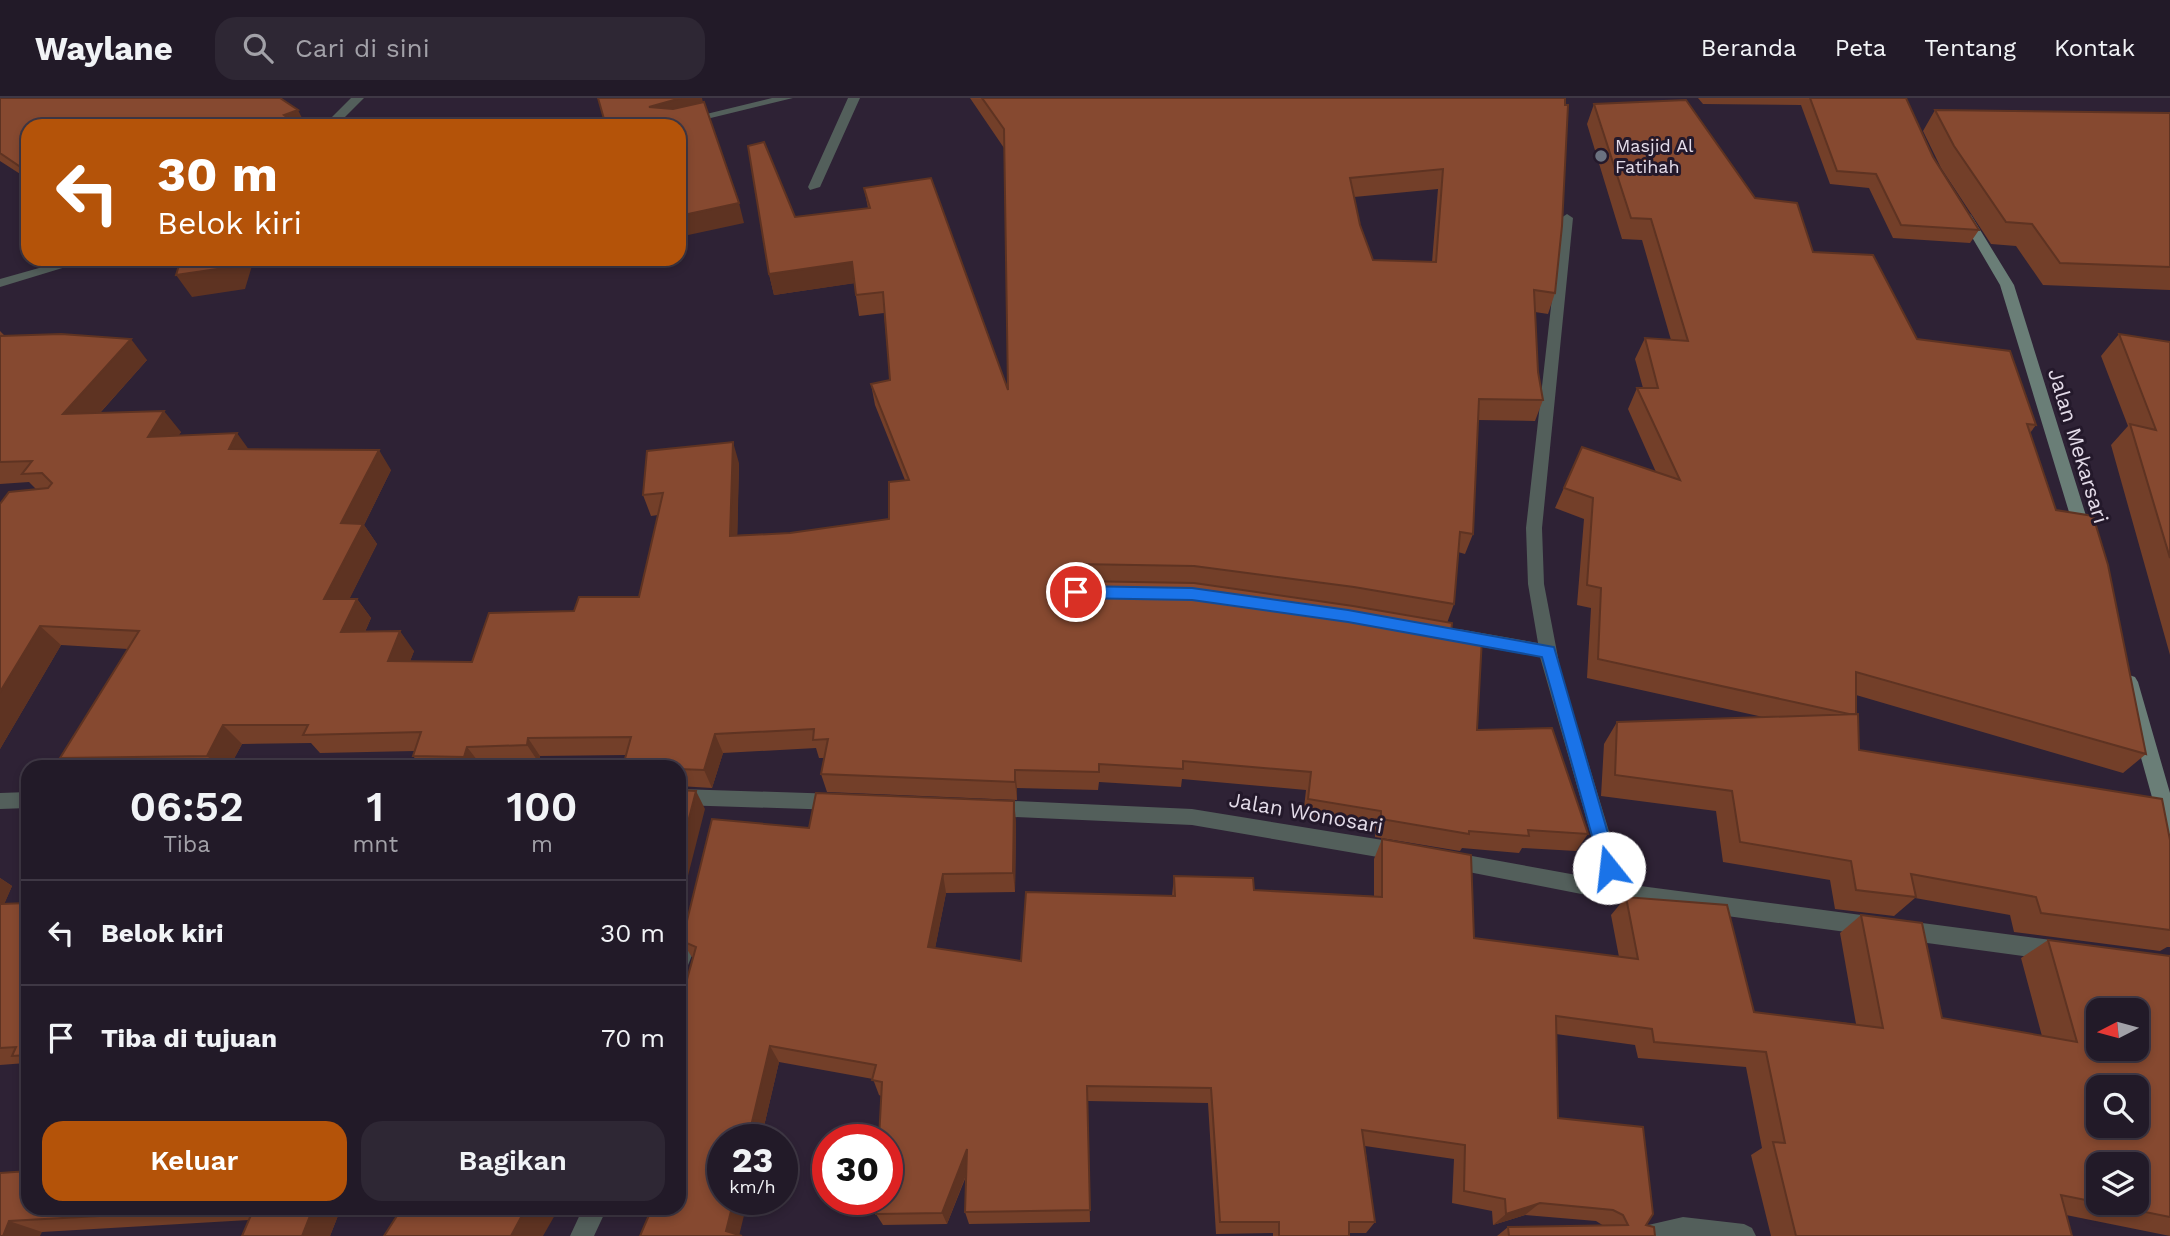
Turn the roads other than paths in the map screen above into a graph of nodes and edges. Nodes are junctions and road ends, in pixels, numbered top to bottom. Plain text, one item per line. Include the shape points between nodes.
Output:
1 (358, 98) edge
2 (787, 98) edge
3 (855, 98) edge
4 (336, 119) edge
5 (686, 121) edge
6 (814, 187) dead end
7 (1957, 203) edge
8 (1567, 218) dead end
9 (60, 266) edge
10 (0, 283) edge
11 (2087, 545) edge
12 (1442, 633) edge
13 (1549, 652) junction
14 (2123, 664) edge
15 (686, 797) edge
16 (720, 798) junction
17 (21, 800) edge
18 (0, 801) edge
19 (856, 802) edge
20 (968, 807) edge
21 (714, 823) edge
22 (2170, 826) edge
23 (1617, 892) junction
24 (696, 901) edge
25 (686, 937) edge
26 (2073, 953) edge
27 (592, 1215) edge
28 (582, 1236) edge
29 (1643, 1236) edge
30 (1744, 1236) edge

1 - 4 street
2 - 5 street
3 - 6 street
7 - 11 street, Jalan Mekarsari via 2007,285
8 - 13 street via 1534,528 1536,584
9 - 10 street
12 - 13 street
13 - 23 street
14 - 22 street
15 - 16 street
16 - 19 street
16 - 21 street
17 - 18 street
20 - 23 street, Jalan Wonosari via 1192,817
23 - 26 street, Jalan Wonosari
24 - 25 street
27 - 28 street
29 - 30 street via 1682,1229

